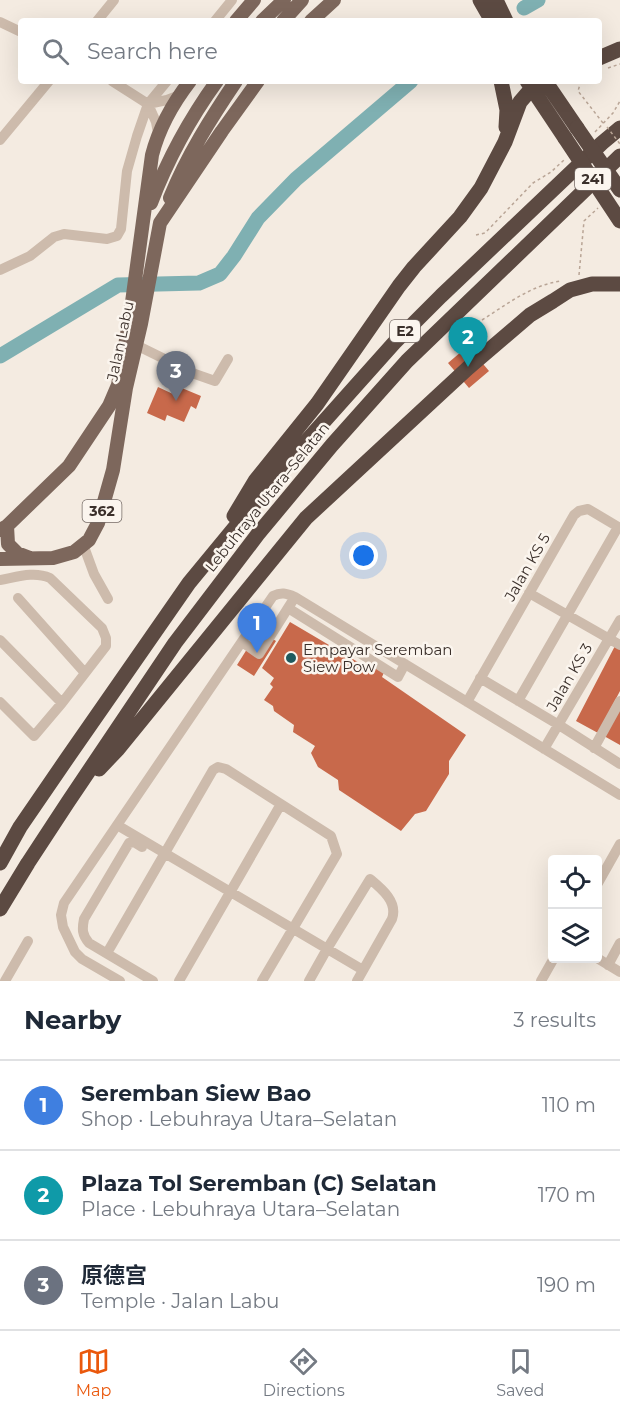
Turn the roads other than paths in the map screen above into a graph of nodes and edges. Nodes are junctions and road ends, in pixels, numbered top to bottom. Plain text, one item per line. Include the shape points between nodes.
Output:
1 (114, 0) edge
2 (232, 0) edge
3 (254, 0) edge
4 (284, 0) edge
5 (302, 0) edge
6 (334, 0) edge
7 (480, 0) edge
8 (502, 15) edge
9 (99, 18) edge
10 (217, 18) edge
11 (239, 18) edge
12 (265, 18) edge
13 (286, 18) edge
14 (314, 18) edge
15 (0, 22) edge
16 (18, 31) edge
17 (620, 49) edge
18 (602, 50) edge
19 (604, 62) edge
20 (47, 84) edge
21 (117, 84) edge
22 (165, 84) edge
23 (188, 84) edge
24 (216, 84) edge
25 (234, 84) edge
26 (256, 84) edge
27 (502, 84) edge
28 (536, 84) edge
29 (538, 84) edge
30 (180, 94) junction
31 (148, 104) junction
32 (613, 128) edge
33 (158, 133) junction
34 (571, 133) junction
35 (0, 140) edge
36 (505, 142) junction
37 (620, 153) edge
38 (620, 190) edge
39 (620, 221) edge
40 (160, 222) junction
41 (143, 224) junction
42 (0, 270) edge
43 (619, 284) edge
44 (135, 321) junction
45 (136, 345) junction
46 (228, 359) dead end
47 (619, 527) edge
48 (4, 528) edge
49 (83, 544) junction
50 (212, 555) junction
51 (32, 558) junction
52 (0, 559) edge
53 (0, 580) edge
54 (529, 592) junction
55 (295, 597) junction
56 (18, 598) dead end
57 (108, 599) dead end
58 (288, 608) junction
59 (568, 615) junction
60 (620, 620) edge
61 (609, 638) junction
62 (0, 640) edge
63 (242, 642) junction
64 (620, 645) edge
65 (405, 664) junction
66 (85, 673) junction
67 (480, 678) junction
68 (518, 701) junction
69 (620, 701) edge
70 (0, 702) edge
71 (467, 702) junction
72 (62, 703) junction
73 (559, 725) junction
74 (594, 747) junction
75 (544, 749) junction
76 (620, 764) edge
77 (620, 795) edge
78 (68, 802) junction
79 (281, 804) junction
80 (117, 825) junction
81 (620, 844) edge
82 (163, 855) junction
83 (0, 863) edge
84 (602, 875) edge
85 (231, 892) junction
86 (0, 909) edge
87 (292, 928) junction
88 (28, 941) dead end
89 (620, 943) edge
90 (327, 949) junction
91 (106, 953) junction
92 (602, 961) edge
93 (551, 963) edge
94 (608, 965) junction
95 (363, 970) junction
96 (620, 972) edge
97 (5, 981) edge
98 (120, 981) edge
99 (153, 981) edge
100 (179, 981) edge
101 (262, 981) edge
102 (309, 981) edge
103 (357, 981) edge
104 (541, 981) edge

1 - 9 street
2 - 10 street
3 - 11 main road
4 - 12 main road
5 - 13 main road
6 - 14 main road
7 - 8 highway
15 - 16 street
17 - 18 highway
17 - 19 highway
20 - 35 street
21 - 31 street
22 - 31 street
23 - 30 main road, Jalan Labu / 362
24 - 41 main road via 199,106 158,184
25 - 40 main road via 178,177
26 - 40 main road, Jalan Labu / 362
27 - 36 highway via 507,110
28 - 36 highway via 520,102
29 - 34 highway, 241
30 - 31 street
30 - 33 main road, Jalan Labu / 362
31 - 33 street
31 - 42 street via 128,171 117,236 64,234
32 - 50 highway, Lebuhraya Utara–Selatan / E2 via 394,343
33 - 41 main road, Jalan Labu / 362
34 - 38 highway, 241, bridge
34 - 39 highway, 241, bridge
36 - 50 highway via 481,188 459,218 399,286 317,404 255,481
37 - 78 highway, Lebuhraya Utara–Selatan / E2 via 407,361 332,445 175,643
40 - 44 main road, Jalan Labu / 362
41 - 44 main road, Jalan Labu / 362
43 - 78 highway via 592,284 570,290 530,315 306,518 118,749
44 - 45 main road, Jalan Labu / 362
44 - 48 main road, Jalan Labu / 362 via 109,406 69,466
45 - 46 street via 215,381
45 - 49 main road, Jalan Labu / 362 via 104,504 98,523
47 - 54 street, Jalan KS 5 via 588,509 579,511
47 - 59 street
48 - 51 main road via 8,544 17,553
49 - 51 main road, 362 via 74,552 53,558
49 - 57 street
50 - 83 highway, Lebuhraya Utara–Selatan / E2 via 68,757
51 - 52 main road, 362
53 - 66 street via 42,574 102,628 106,646
54 - 59 street
54 - 67 street, Jalan KS 5
55 - 58 street
55 - 63 street via 280,592 273,596
55 - 65 street
56 - 66 street
58 - 63 street via 260,654
58 - 65 street via 398,677
59 - 61 street
59 - 68 street
60 - 61 street, Jalan KS 3
61 - 64 street
61 - 73 street, Jalan KS 3
62 - 72 street
63 - 80 street
65 - 71 street
66 - 72 street
67 - 68 street
67 - 71 street, Jalan KS 5
68 - 73 street
69 - 74 street
70 - 72 street via 34,736
71 - 75 street
73 - 74 street
73 - 75 street, Jalan KS 3
74 - 76 street
75 - 77 street
78 - 86 highway, Lebuhraya Utara–Selatan / E2
79 - 82 street via 218,767
79 - 85 street
79 - 87 street via 331,836 337,854
80 - 82 street
80 - 98 street via 64,903 62,915 63,927 75,952
81 - 84 street
82 - 85 street
82 - 91 street
82 - 91 street via 129,843 84,920 83,937
85 - 87 street
85 - 100 street
87 - 90 street
87 - 101 street
88 - 97 street
89 - 94 street
90 - 95 street
90 - 95 street via 370,879 386,894 394,913
90 - 102 street
91 - 99 street
92 - 94 street
93 - 104 street
94 - 96 street
95 - 103 street

